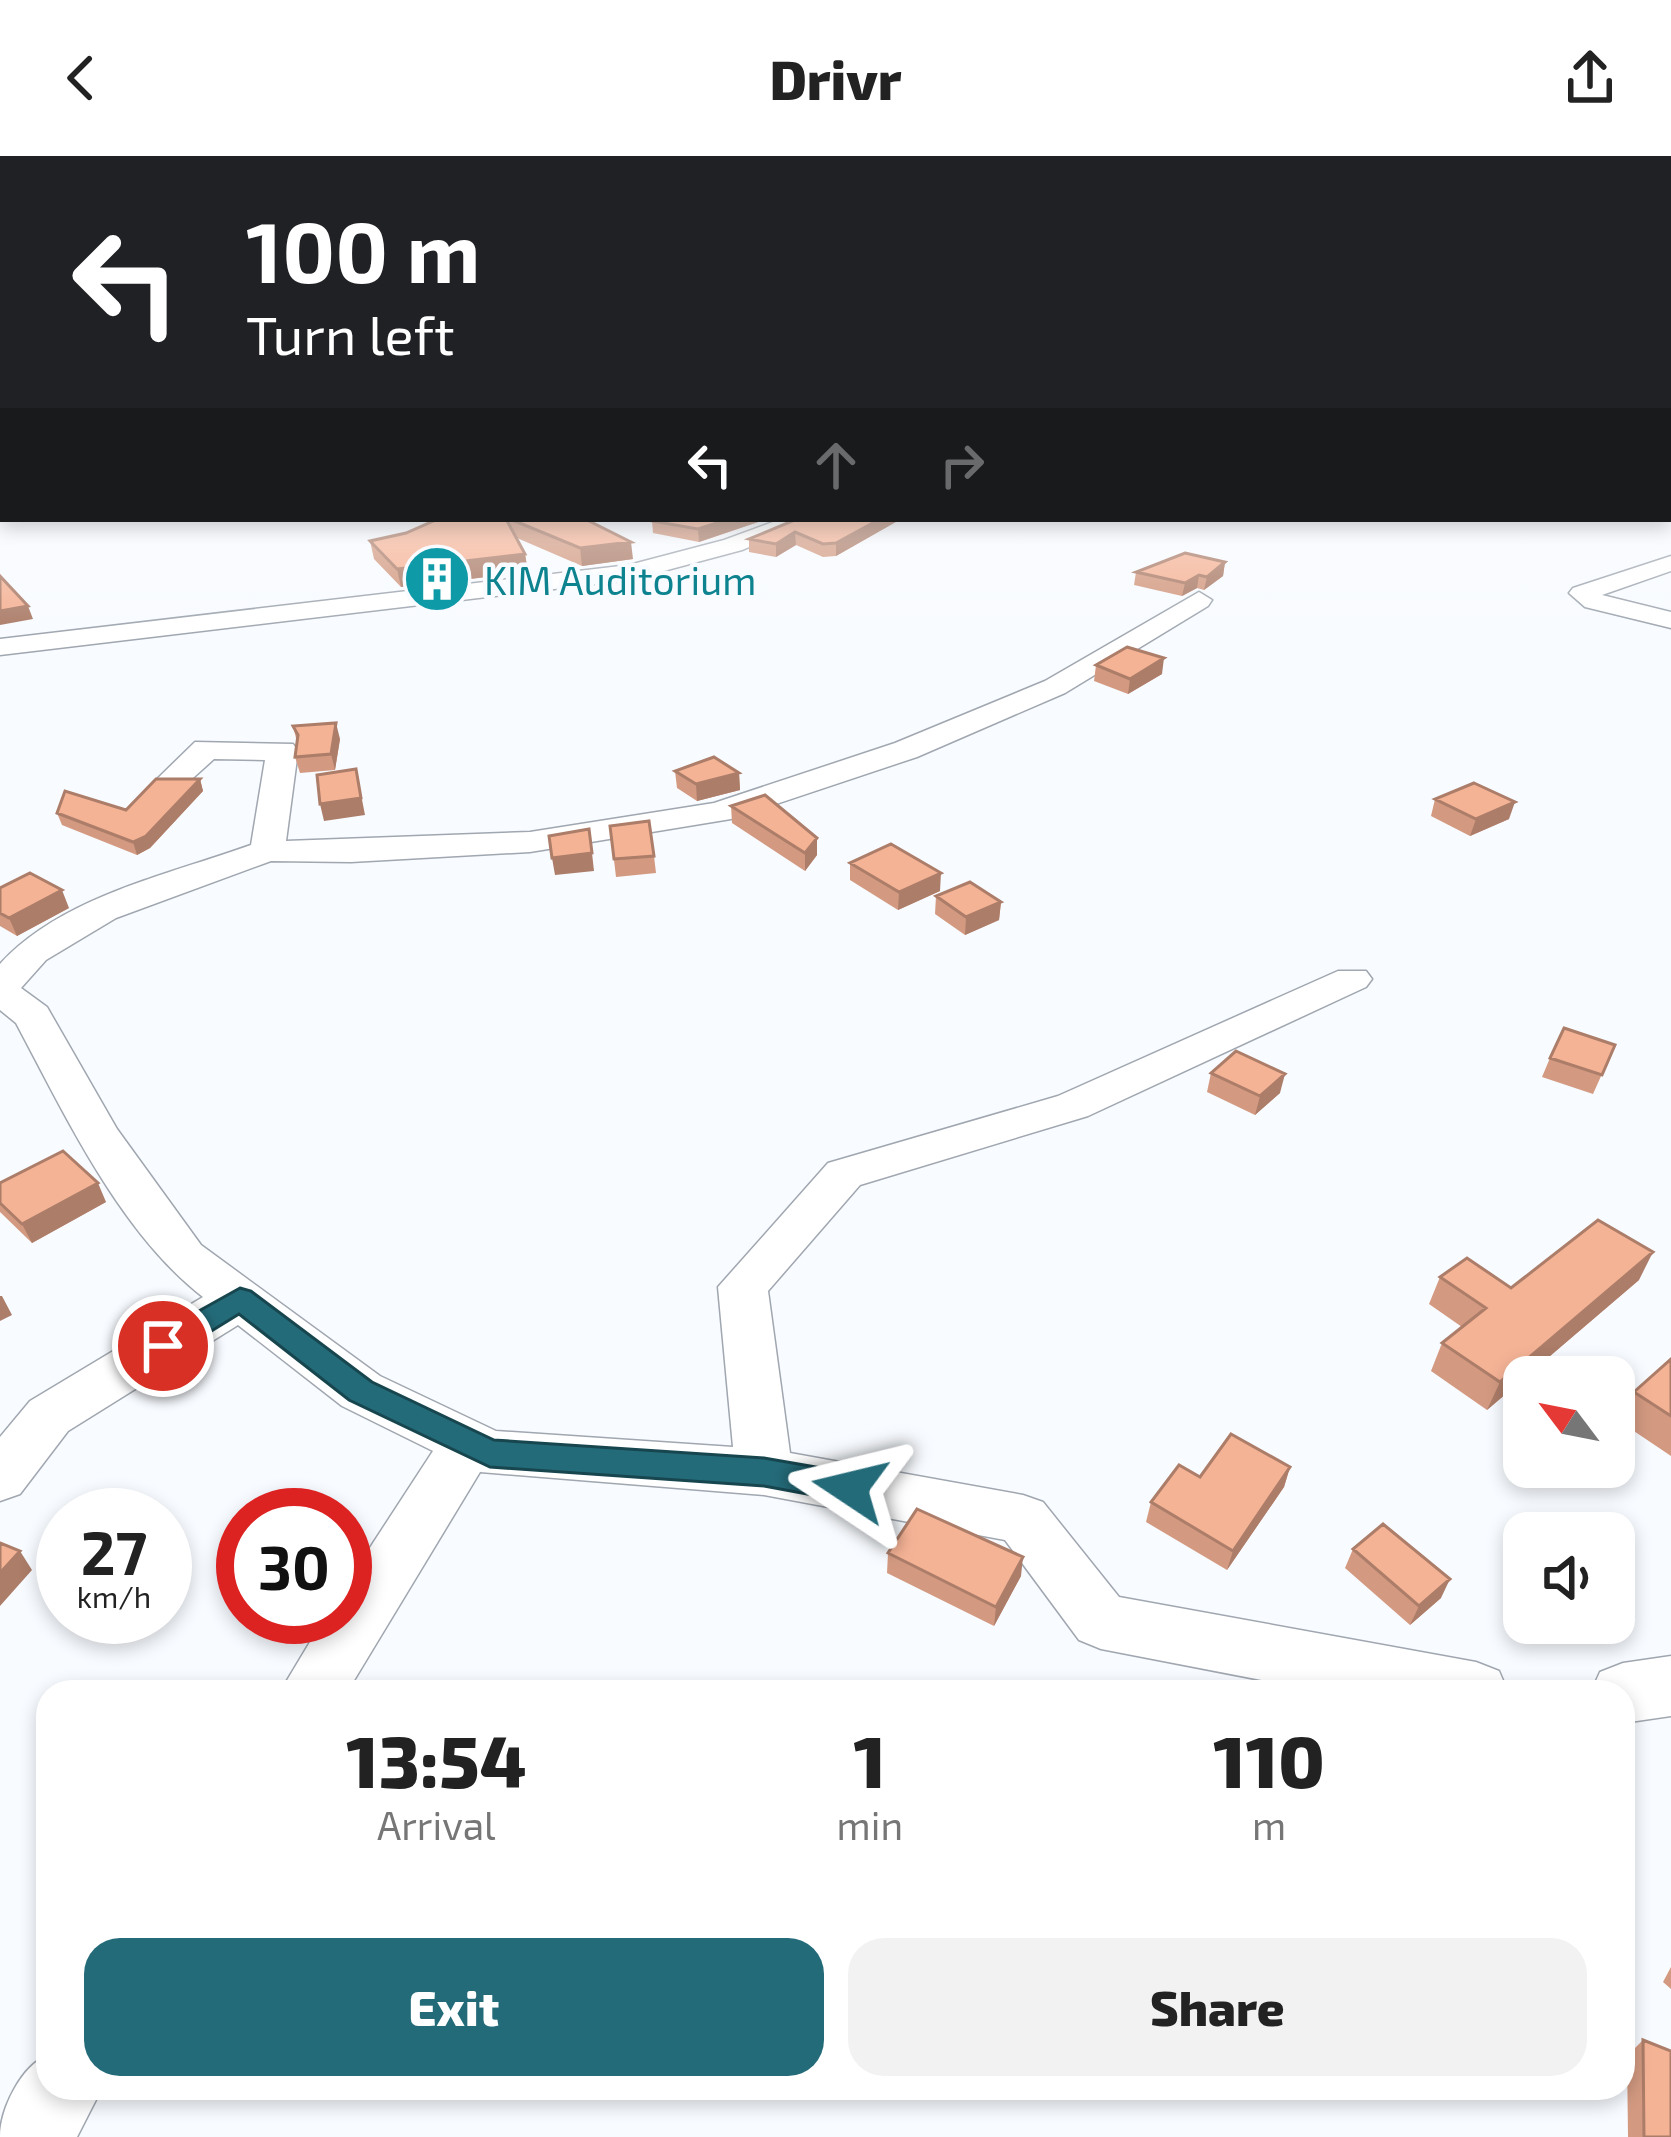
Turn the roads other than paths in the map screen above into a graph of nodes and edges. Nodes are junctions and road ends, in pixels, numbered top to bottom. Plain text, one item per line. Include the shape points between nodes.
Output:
1 (795, 522) edge
2 (1671, 563) edge
3 (1199, 600) dead end
4 (1671, 620) edge
5 (0, 647) edge
6 (172, 780) edge
7 (267, 851) junction
8 (1352, 980) dead end
9 (0, 990) edge
10 (240, 1299) junction
11 (468, 1457) junction
12 (764, 1472) junction
13 (0, 1478) edge
14 (320, 1680) edge
15 (1413, 1680) edge
16 (1671, 1686) edge
17 (1635, 1691) edge
18 (55, 2100) edge
19 (32, 2137) edge

1 - 5 street via 630,572
2 - 4 street via 1582,593
3 - 7 street via 1055,687 906,750 719,812 530,842
6 - 7 street via 206,749 282,752
7 - 9 street via 103,910 32,952
8 - 12 street via 1073,1106 844,1174 743,1287
9 - 10 street via 33,1016 98,1135 184,1257
10 - 11 street via 361,1391
10 - 13 street via 49,1416
11 - 12 street
11 - 14 street
12 - 15 street via 1023,1520 1101,1621
16 - 17 street
18 - 19 street

